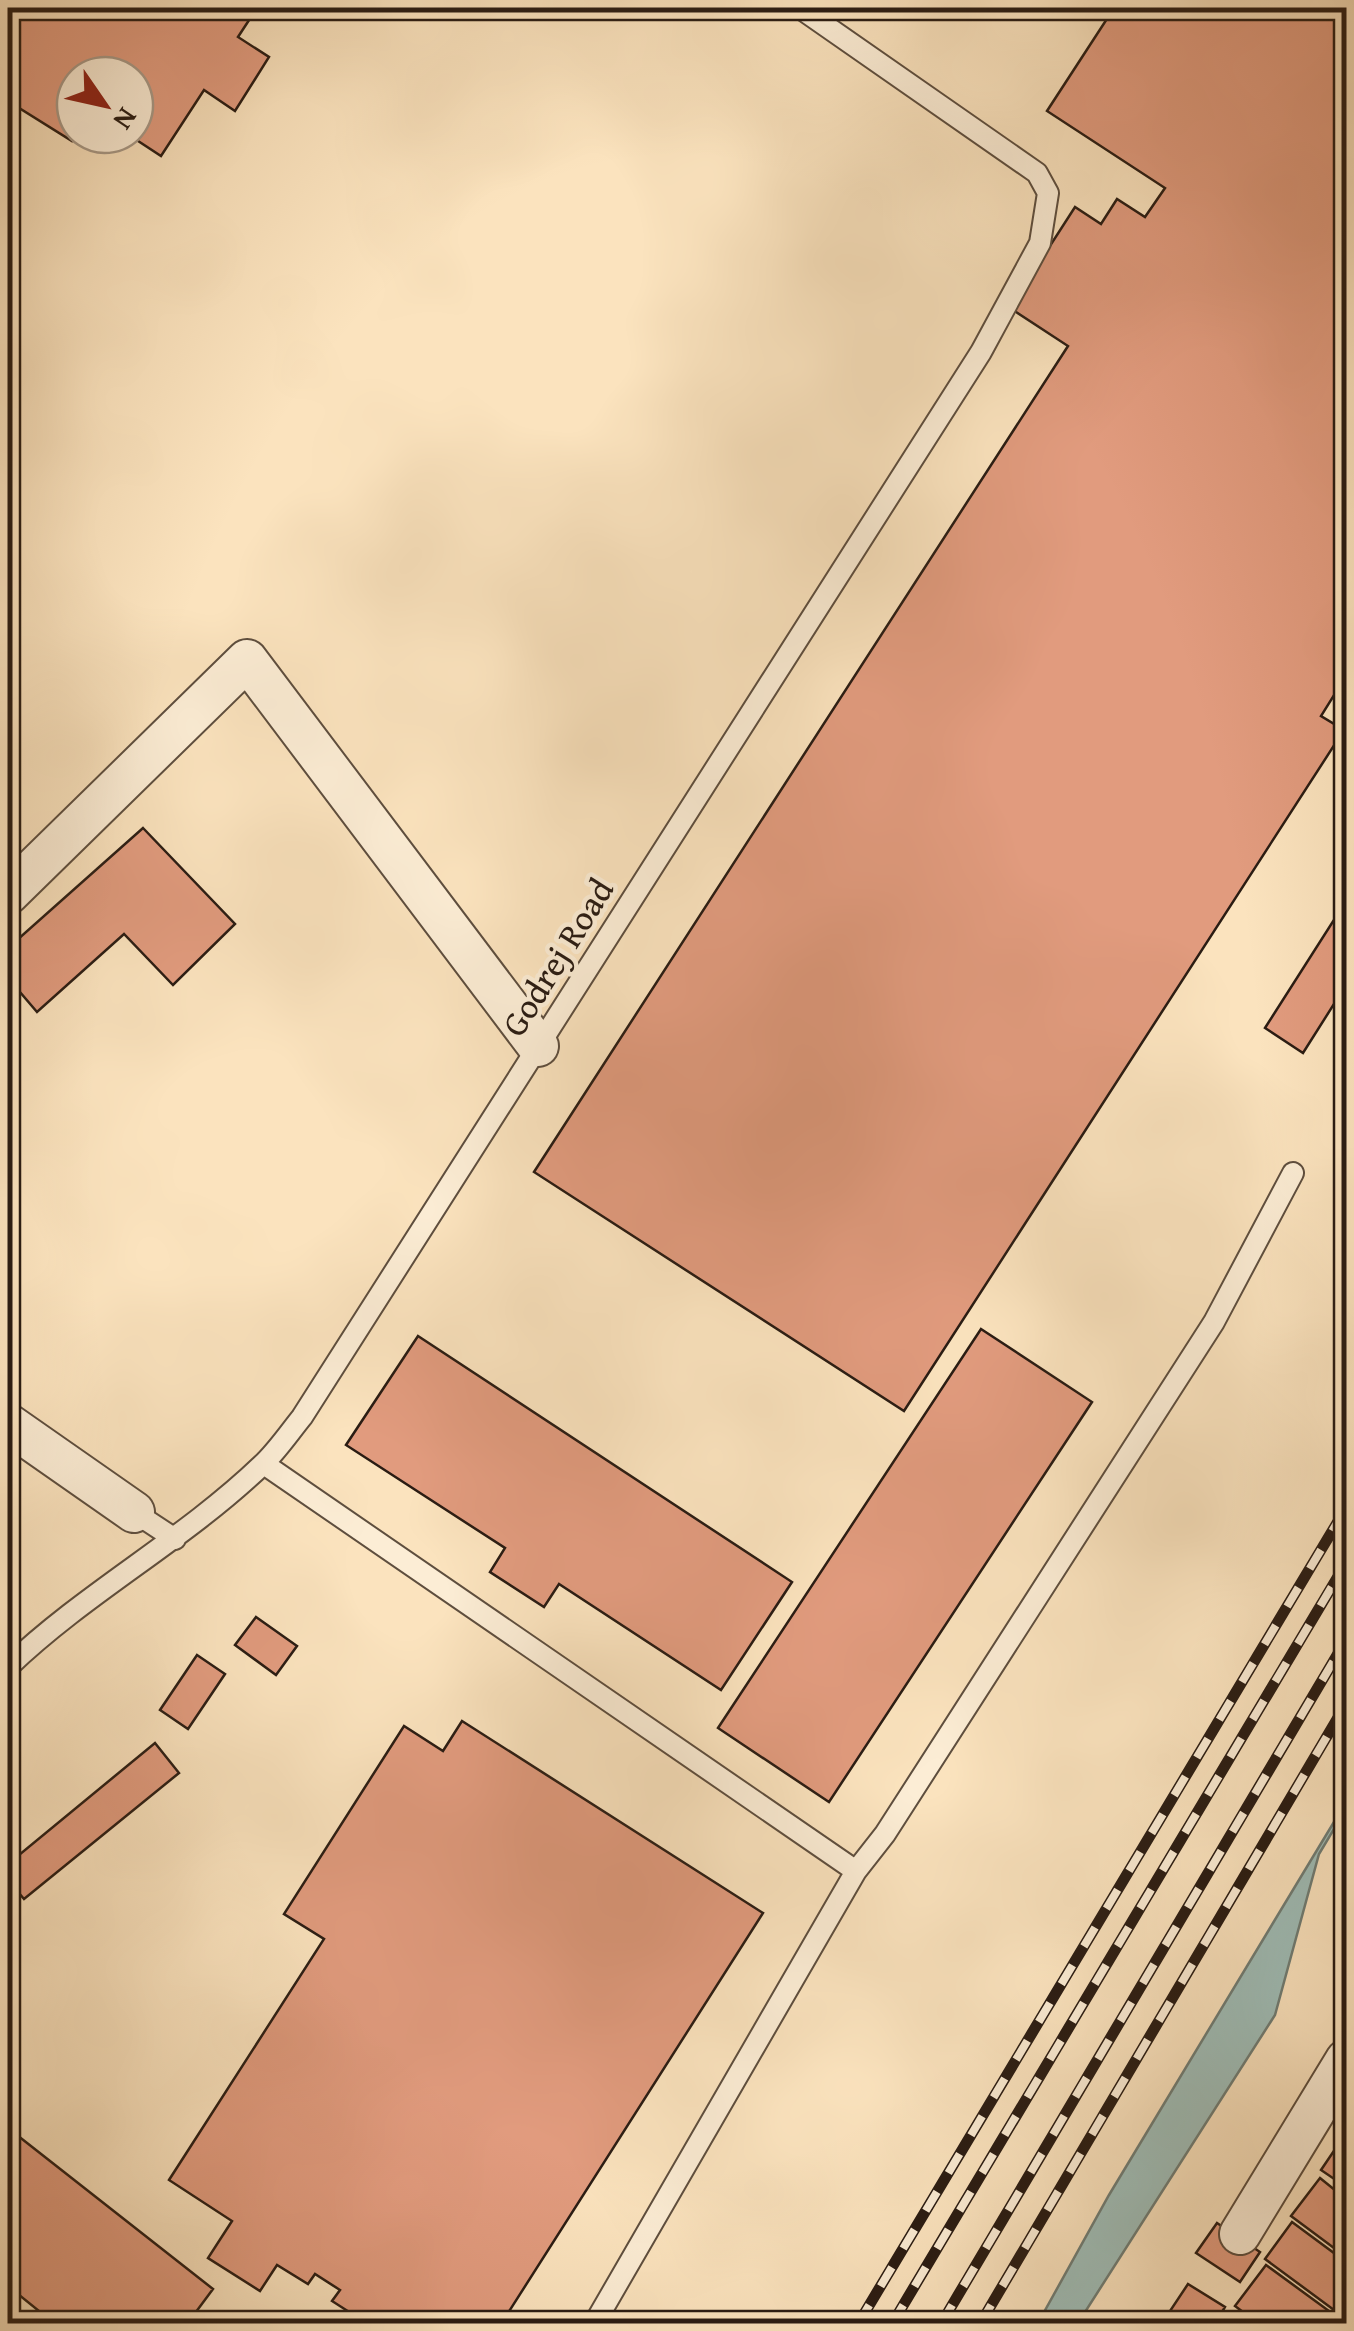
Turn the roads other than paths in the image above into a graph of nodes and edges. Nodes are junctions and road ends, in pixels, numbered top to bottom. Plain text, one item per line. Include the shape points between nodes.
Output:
1 (800, 8) edge
2 (8, 894) edge
3 (538, 1046) junction
4 (1293, 1173) dead end
5 (8, 1424) edge
6 (264, 1464) junction
7 (134, 1512) joint
8 (174, 1539) junction
9 (8, 1666) edge
10 (856, 1871) junction
11 (1346, 2060) edge
12 (1240, 2234) dead end
13 (594, 2324) edge

1 - 3 lane, Godrej Road via 1036,173 1048,193 1040,243 980,352
2 - 3 street via 247,660
3 - 6 lane, Godrej Road via 302,1417
4 - 10 lane via 1214,1322
5 - 7 street
6 - 8 lane, Godrej Road
6 - 10 lane
7 - 8 lane
8 - 9 lane, Godrej Road
10 - 13 lane
11 - 12 street

